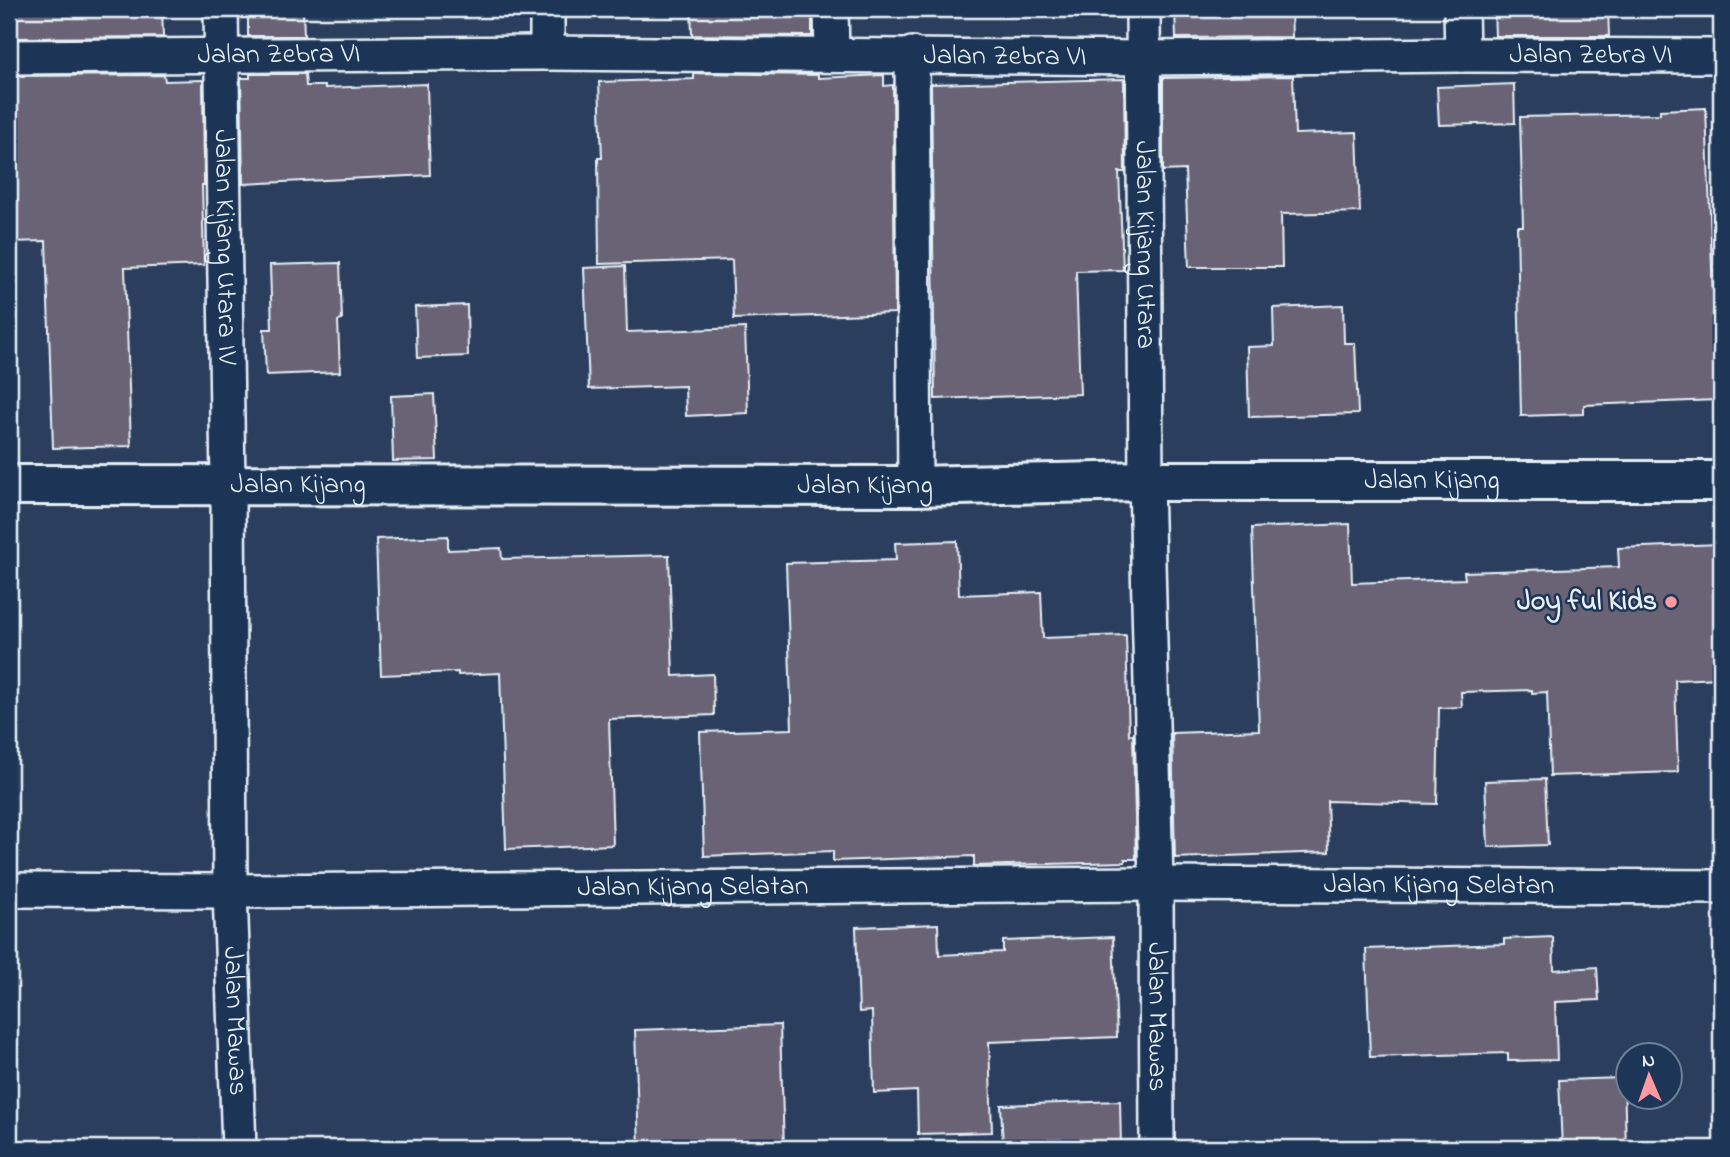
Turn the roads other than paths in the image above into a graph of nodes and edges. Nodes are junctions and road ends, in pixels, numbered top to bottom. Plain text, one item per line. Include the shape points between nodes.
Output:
1 (221, 9) edge
2 (547, 9) edge
3 (831, 9) edge
4 (1143, 9) edge
5 (1461, 9) edge
6 (547, 53) junction
7 (832, 54) junction
8 (912, 54) junction
9 (221, 55) junction
10 (1462, 55) junction
11 (1721, 56) edge
12 (9, 57) edge
13 (1144, 58) junction
14 (1146, 481) junction
15 (1721, 481) edge
16 (228, 484) junction
17 (9, 485) edge
18 (915, 486) junction
19 (1156, 884) junction
20 (1721, 887) edge
21 (9, 890) edge
22 (230, 891) junction
23 (239, 1148) edge
24 (1157, 1148) edge

1 - 9 street, Jalan Kijang Utara IV
2 - 6 street
3 - 7 street
4 - 13 street, Jalan Kijang Utara
5 - 10 street
6 - 7 street, Jalan Zebra VI
6 - 9 street, Jalan Zebra VI
7 - 8 street, Jalan Zebra VI
8 - 13 street, Jalan Zebra VI
8 - 18 street
9 - 12 street, Jalan Zebra VI
9 - 16 street, Jalan Kijang Utara IV
10 - 11 street, Jalan Zebra VI
10 - 13 street, Jalan Zebra VI
13 - 14 street, Jalan Kijang Utara
14 - 15 street, Jalan Kijang
14 - 18 street, Jalan Kijang
14 - 19 street
16 - 17 street, Jalan Kijang
16 - 18 street, Jalan Kijang
16 - 22 street
19 - 20 street, Jalan Kijang Selatan
19 - 22 street, Jalan Kijang Selatan
19 - 24 street, Jalan Mawas
21 - 22 street, Jalan Kijang Selatan
22 - 23 street, Jalan Mawas

